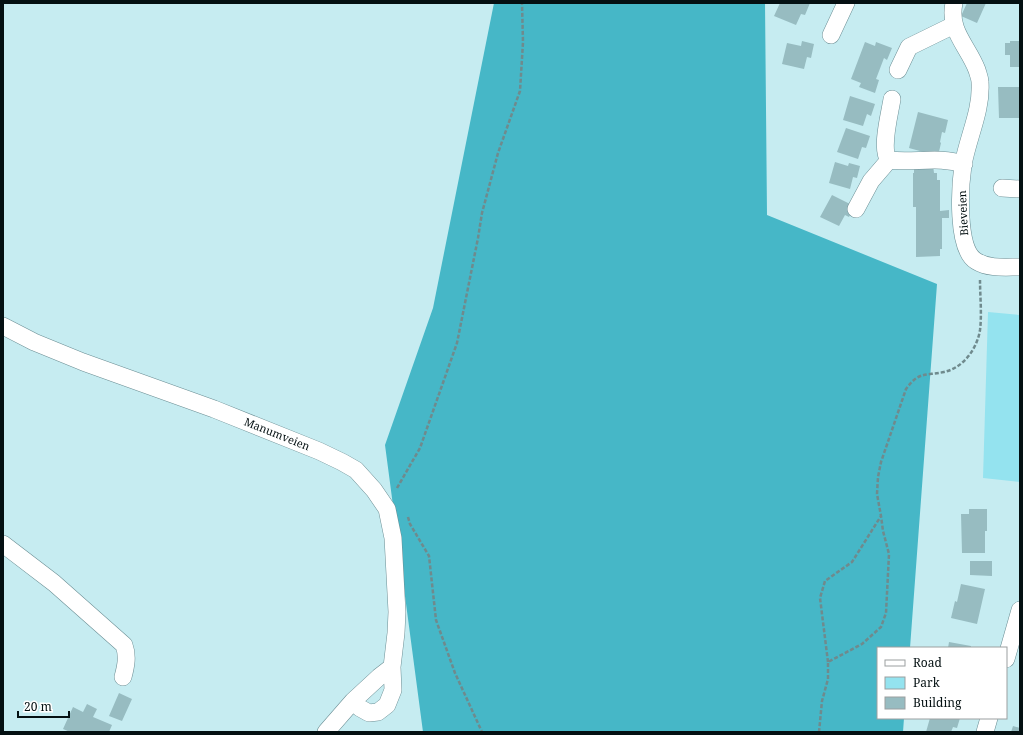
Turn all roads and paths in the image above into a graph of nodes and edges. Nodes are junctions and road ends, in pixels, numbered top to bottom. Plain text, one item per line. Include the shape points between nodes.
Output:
1 (522, 3) edge
2 (846, 3) edge
3 (954, 3) edge
4 (954, 25) junction
5 (832, 35) dead end
6 (898, 70) dead end
7 (892, 99) dead end
8 (889, 160) junction
9 (964, 164) junction
10 (1002, 188) dead end
11 (1020, 189) edge
12 (856, 209) dead end
13 (980, 264) junction
14 (1020, 267) edge
15 (3, 326) edge
16 (374, 490) junction
17 (882, 516) junction
18 (407, 517) dead end
19 (3, 544) edge
20 (1020, 610) edge
21 (1007, 656) edge
22 (828, 662) junction
23 (392, 666) junction
24 (123, 677) dead end
25 (353, 701) junction
26 (989, 719) edge
27 (326, 732) edge
28 (482, 732) edge
29 (819, 732) edge
30 (985, 732) edge

1 - 16 path via 520,91 498,153 482,213 457,343 420,448 397,488
2 - 5 street
3 - 4 street, Bieveien
4 - 6 street via 910,47
4 - 9 street, Bieveien via 956,33 974,62 980,81 979,103
7 - 8 street via 886,137
8 - 9 street via 924,159
8 - 12 street via 868,186
9 - 13 street, Bieveien via 961,180 961,228 966,250
10 - 11 street
13 - 14 street via 992,267
13 - 17 path via 980,329 976,344 958,367 922,375 912,381 906,389 878,477 877,494
15 - 16 street, Manumveien via 83,362 214,409 319,451 356,470
16 - 23 street, Manumveien via 387,509 393,538 397,612
17 - 22 path via 852,562 825,581 820,598
17 - 22 path via 888,554 886,613 881,627 862,644
18 - 28 path via 429,556 436,620 455,673
19 - 24 street via 59,588 124,645 127,663
20 - 21 street
22 - 29 path via 828,679 822,701
23 - 25 street
23 - 25 street, Manumveien via 393,690 387,706 373,713 360,708
25 - 27 street
26 - 30 street

